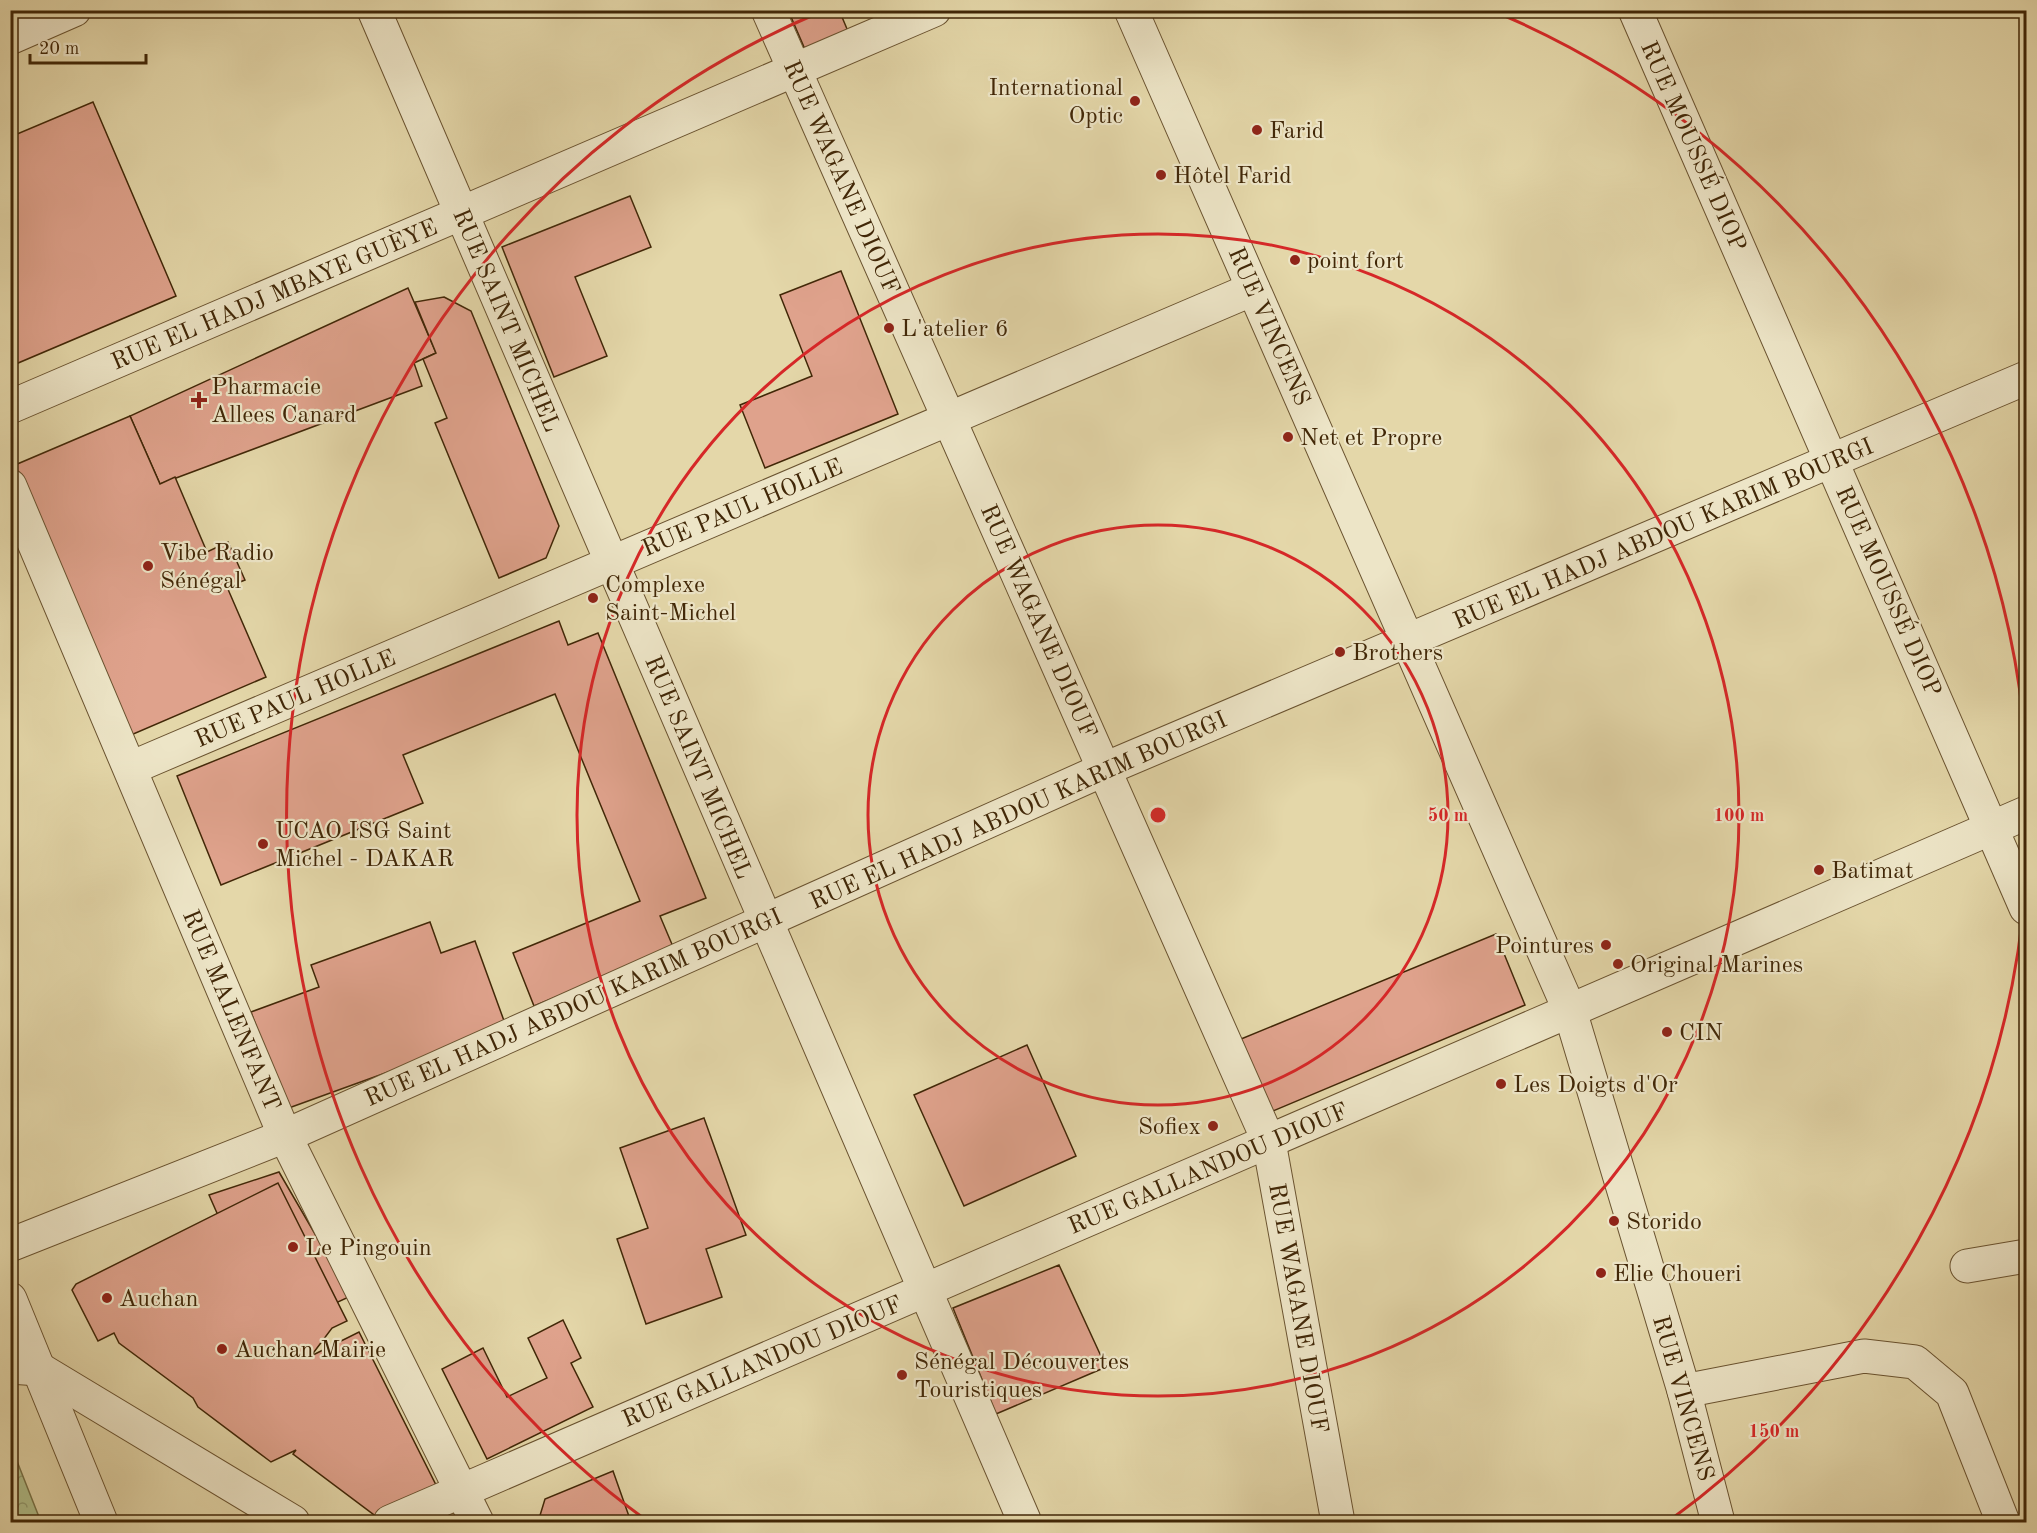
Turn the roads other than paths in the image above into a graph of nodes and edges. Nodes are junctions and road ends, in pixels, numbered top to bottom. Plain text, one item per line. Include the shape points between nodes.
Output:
1 (74, 10) edge
2 (374, 10) edge
3 (768, 10) edge
4 (934, 10) edge
5 (1131, 10) edge
6 (1635, 10) edge
7 (10, 38) edge
8 (795, 70) junction
9 (461, 213) junction
10 (1253, 289) junction
11 (2026, 378) edge
12 (10, 407) edge
13 (949, 418) junction
14 (1832, 461) junction
15 (10, 486) edge
16 (612, 563) junction
17 (1408, 641) junction
18 (131, 768) junction
19 (1105, 769) junction
20 (2026, 813) edge
21 (1992, 828) junction
22 (2026, 908) edge
23 (765, 921) junction
24 (1570, 1011) junction
25 (285, 1136) junction
26 (1269, 1142) junction
27 (10, 1245) edge
28 (2026, 1256) edge
29 (1967, 1266) dead end
30 (925, 1291) junction
31 (10, 1299) edge
32 (25, 1368) edge
33 (1684, 1391) junction
34 (461, 1492) junction
35 (101, 1522) edge
36 (293, 1522) edge
37 (390, 1522) edge
38 (477, 1522) edge
39 (1025, 1522) edge
40 (1338, 1522) edge
41 (1718, 1522) edge
42 (2003, 1522) edge

1 - 7 street
2 - 9 street, RUE SAINT MICHEL
3 - 8 street, RUE WAGANE DIOUF
4 - 8 street, RUE EL HADJ MBAYE GUÈYE
5 - 10 street, RUE VINCENS
6 - 14 street, RUE MOUSSÉ DIOP
8 - 9 street, RUE EL HADJ MBAYE GUÈYE
8 - 13 street, RUE WAGANE DIOUF
9 - 12 street, RUE EL HADJ MBAYE GUÈYE
9 - 16 street, RUE SAINT MICHEL
10 - 13 street, RUE PAUL HOLLE
10 - 17 street, RUE VINCENS
11 - 14 street, RUE EL HADJ ABDOU KARIM BOURGI
13 - 16 street, RUE PAUL HOLLE
13 - 19 street, RUE WAGANE DIOUF
14 - 17 street, RUE EL HADJ ABDOU KARIM BOURGI
14 - 21 street, RUE MOUSSÉ DIOP
15 - 18 street, RUE MALENFANT
16 - 18 street, RUE PAUL HOLLE
16 - 23 street, RUE SAINT MICHEL
17 - 19 street, RUE EL HADJ ABDOU KARIM BOURGI
17 - 24 street, RUE VINCENS
18 - 25 street, RUE MALENFANT
19 - 23 street, RUE EL HADJ ABDOU KARIM BOURGI
19 - 26 street, RUE WAGANE DIOUF
20 - 21 street, RUE GALLANDOU DIOUF
21 - 22 street, RUE MOUSSÉ DIOP
21 - 24 street, RUE GALLANDOU DIOUF
23 - 25 street, RUE EL HADJ ABDOU KARIM BOURGI
23 - 30 street, RUE SAINT MICHEL
24 - 26 street, RUE GALLANDOU DIOUF
24 - 33 street, RUE VINCENS
25 - 27 street, RUE EL HADJ ABDOU KARIM BOURGI
25 - 34 street, RUE MALENFANT
26 - 30 street, RUE GALLANDOU DIOUF
26 - 40 street, RUE WAGANE DIOUF
28 - 29 street
30 - 34 street, RUE GALLANDOU DIOUF
30 - 39 street, RUE SAINT MICHEL
31 - 32 street
32 - 35 street
32 - 36 street
33 - 41 street, RUE VINCENS
33 - 42 street via 1864,1356 1915,1362 1952,1393
34 - 37 street, RUE GALLANDOU DIOUF
34 - 38 street, RUE MALENFANT

